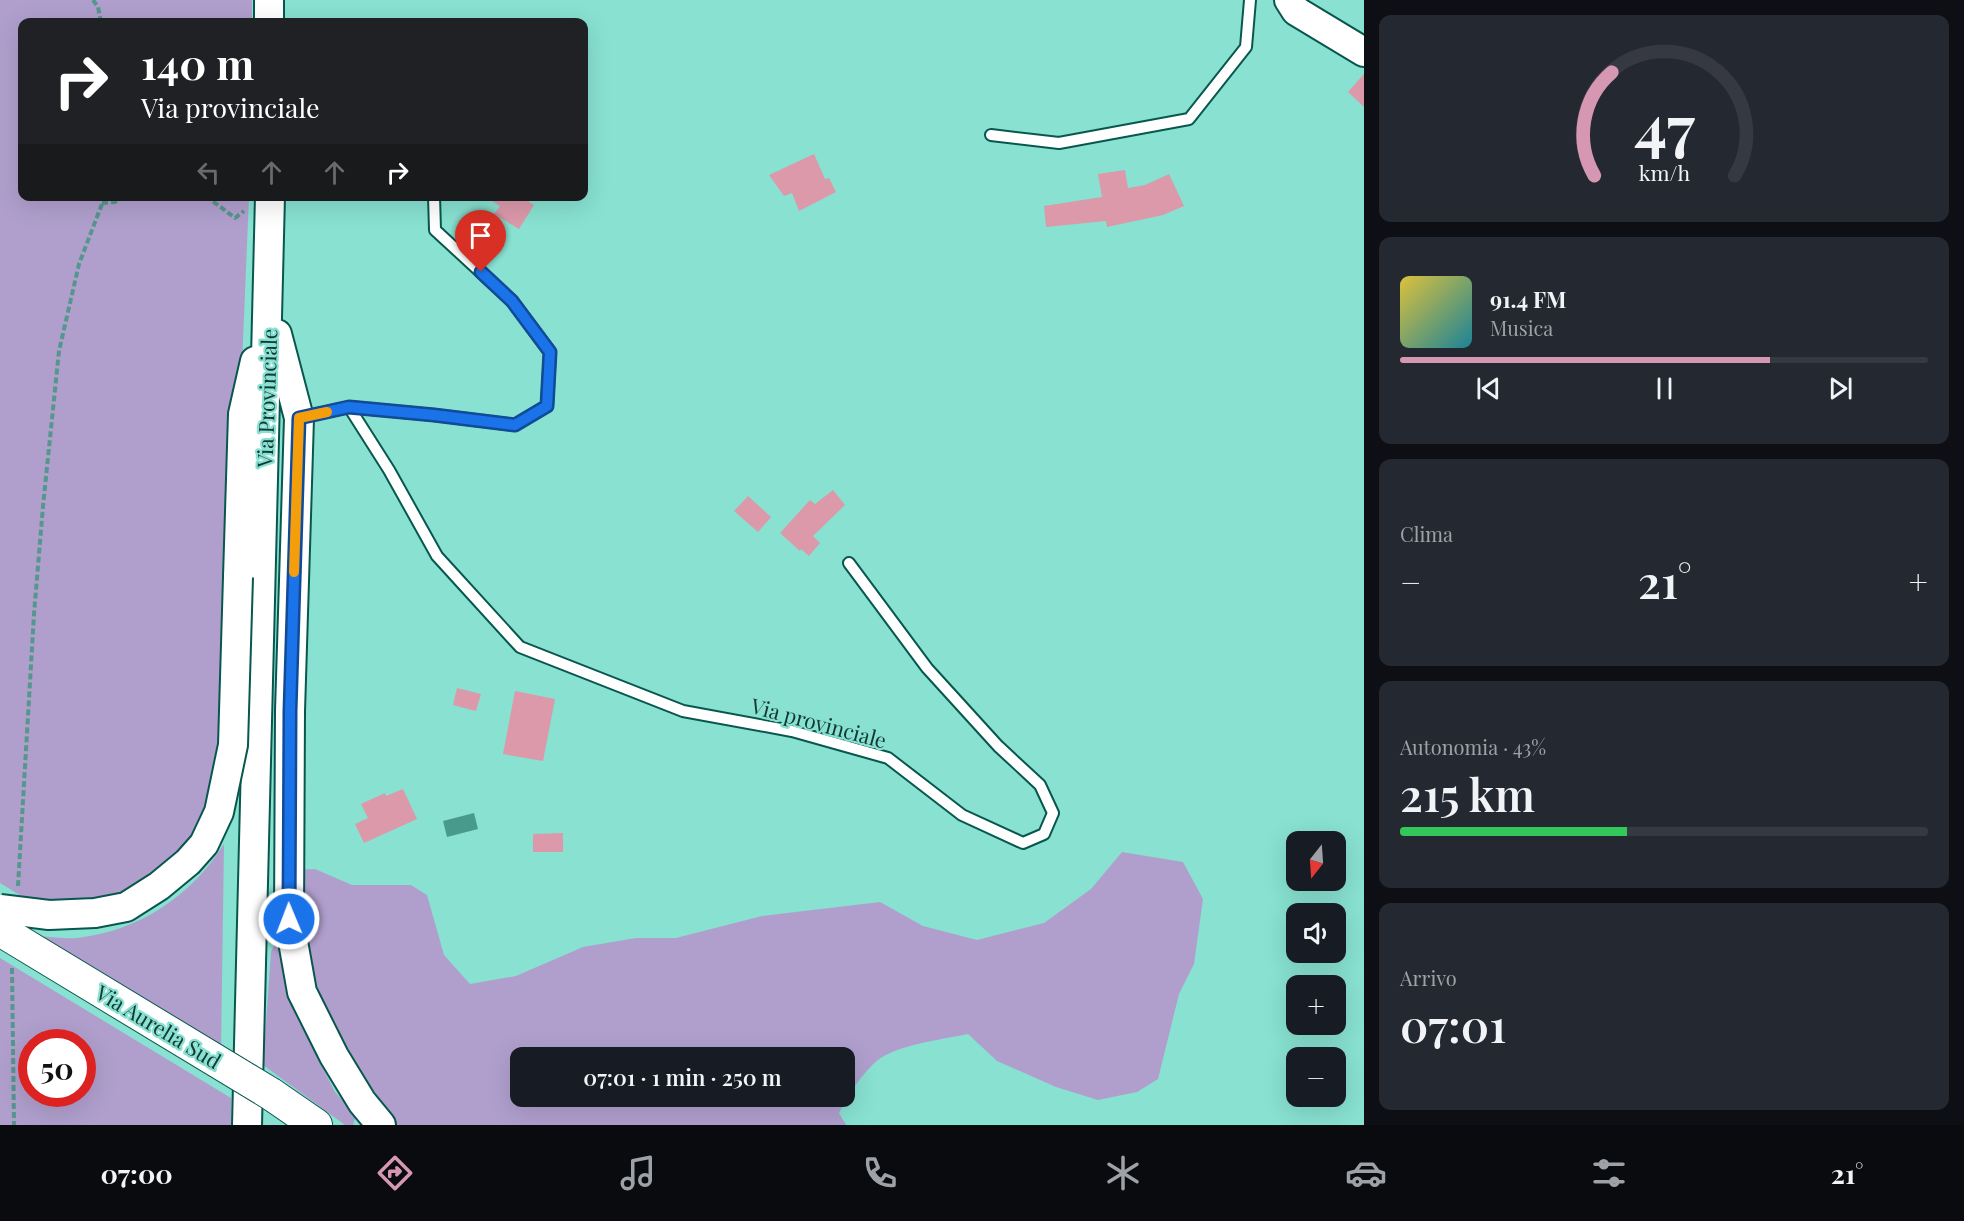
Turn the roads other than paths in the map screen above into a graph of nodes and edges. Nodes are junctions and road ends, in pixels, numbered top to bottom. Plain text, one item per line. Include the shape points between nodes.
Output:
1 (269, 0) edge
2 (1250, 0) edge
3 (1289, 0) edge
4 (269, 18) edge
5 (1364, 52) edge
6 (991, 135) dead end
7 (270, 201) edge
8 (434, 201) edge
9 (269, 300) junction
10 (349, 407) junction
11 (299, 418) junction
12 (849, 563) dead end
13 (9, 899) edge
14 (0, 930) edge
15 (247, 1125) edge
16 (316, 1125) edge
17 (381, 1125) edge

1 - 4 main road
2 - 6 lane via 1246,47 1189,119 1059,143
3 - 5 main road via 1296,11
7 - 9 main road, Via Provinciale
8 - 10 lane, Via provinciale via 435,230 512,301 550,352 547,406 515,425
9 - 11 main road
9 - 13 main road, bridge via 243,414 233,745 219,812 204,844 181,868 126,907 49,915
9 - 15 main road, Via Provinciale
10 - 11 lane, Via provinciale
10 - 12 lane, Via provinciale via 437,556 520,647 683,711 792,731 888,758 962,815 1023,843 1044,834 1053,813 1040,785 998,746 927,668
11 - 17 main road via 290,711 289,919 302,992 334,1056
14 - 16 main road, Via Aurelia Sud, bridge via 272,1094

